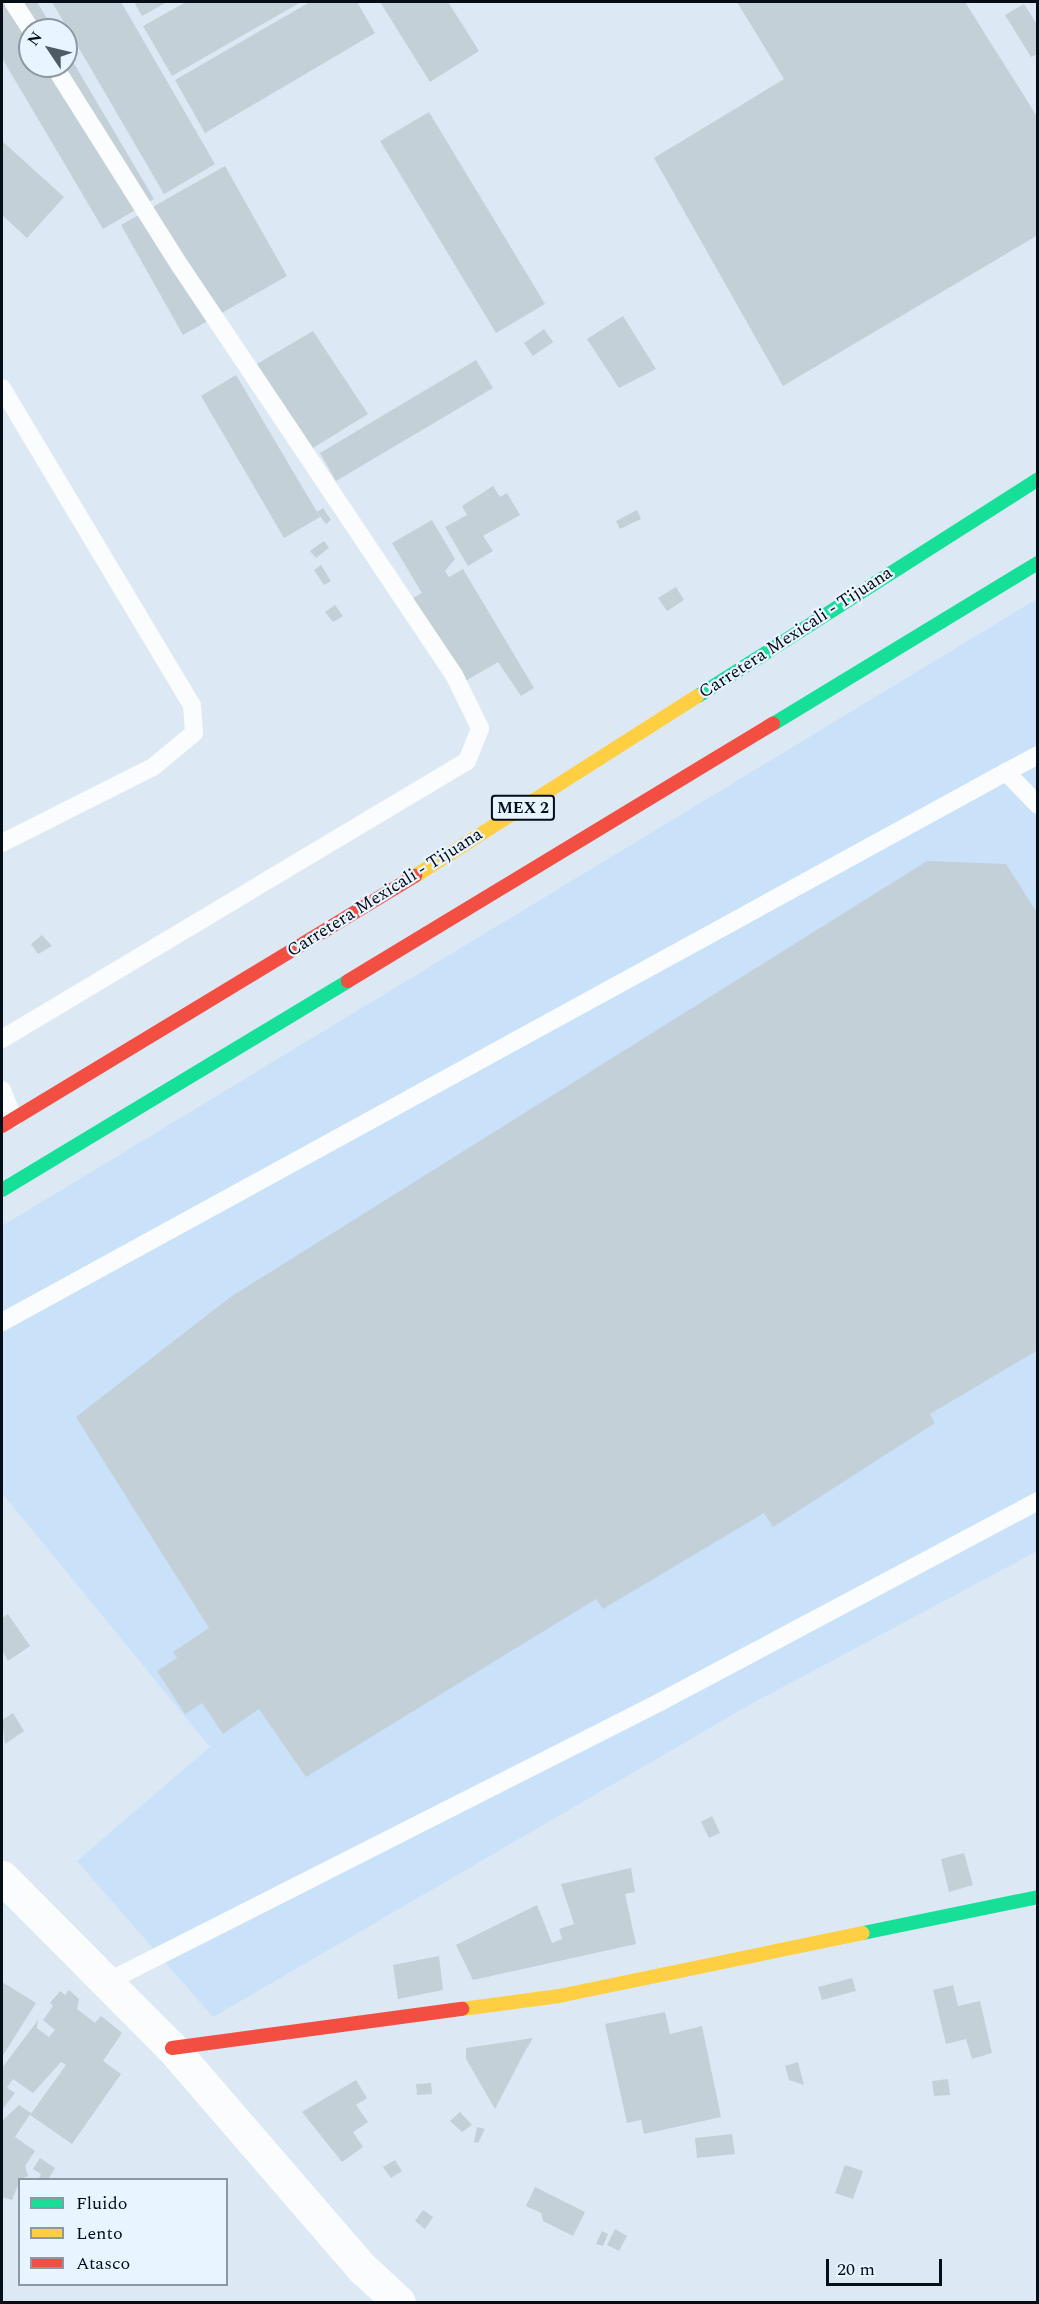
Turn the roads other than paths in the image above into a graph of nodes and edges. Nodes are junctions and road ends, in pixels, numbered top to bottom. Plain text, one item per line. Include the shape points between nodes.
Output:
1 (14, 2) edge
2 (24, 18) edge
3 (62, 78) edge
4 (2, 388) edge
5 (1038, 479) edge
6 (1038, 563) edge
7 (1038, 755) edge
8 (1006, 772) junction
9 (1038, 806) edge
10 (2, 843) edge
11 (2, 1039) edge
12 (2, 1090) edge
13 (8, 1122) edge
14 (2, 1190) edge
15 (2, 1322) edge
16 (1038, 1501) edge
17 (2, 1877) edge
18 (1038, 1897) edge
19 (107, 1982) junction
20 (172, 2048) junction
21 (399, 2302) edge

1 - 2 lane
3 - 11 lane via 180,266 454,675 480,728 467,761
4 - 10 lane via 192,705 194,733 153,767
5 - 13 main road, Carretera Mexicali - Tijuana / MEX 2 via 430,867
6 - 14 main road
7 - 8 lane
8 - 9 lane
8 - 15 lane
12 - 13 lane
16 - 19 lane via 660,1702
17 - 19 street
18 - 20 main road via 559,1996
19 - 20 street
20 - 21 street via 362,2268

